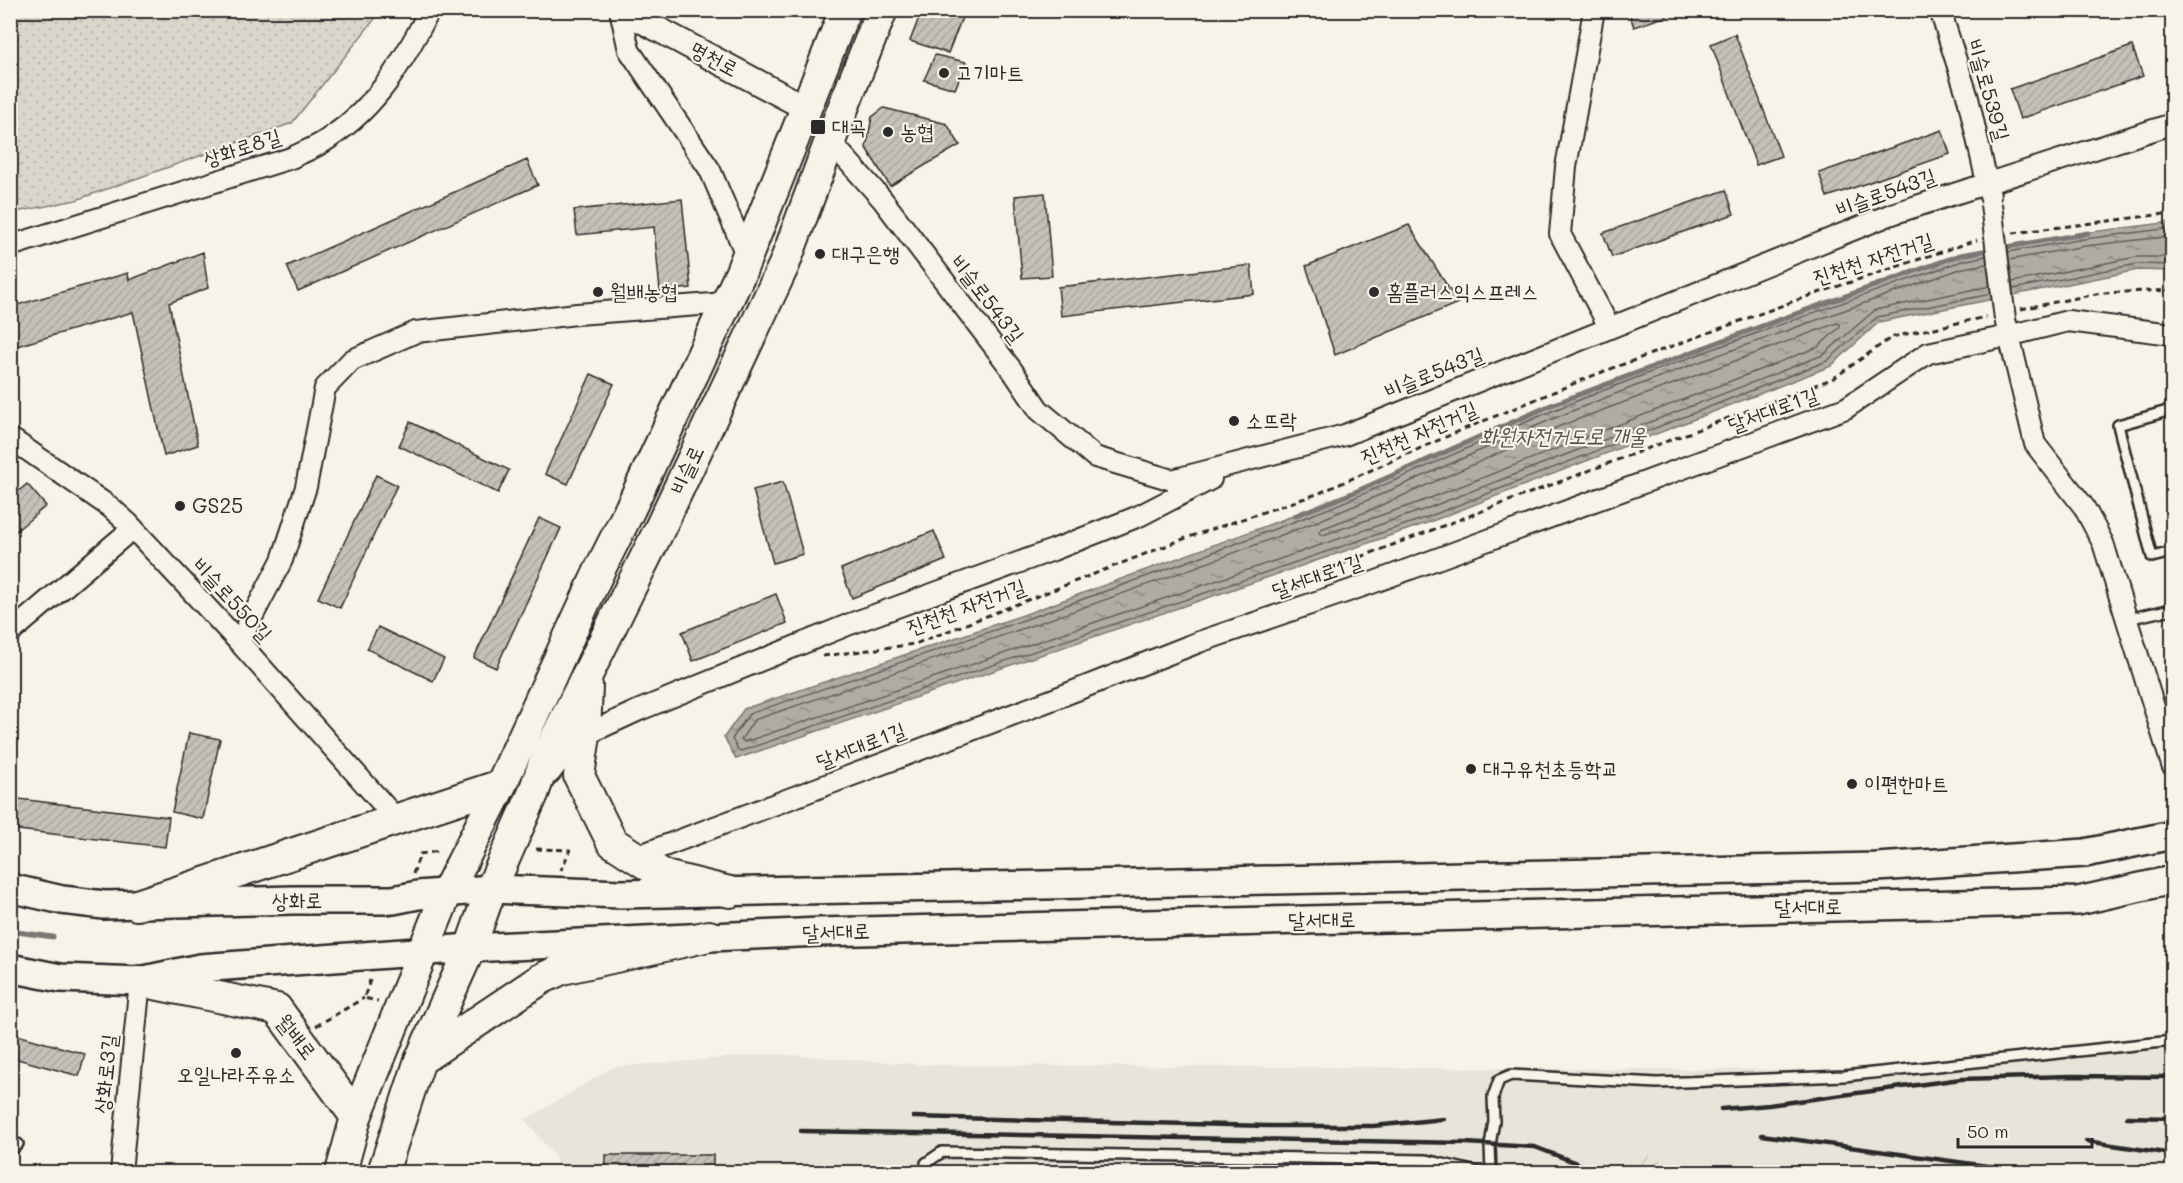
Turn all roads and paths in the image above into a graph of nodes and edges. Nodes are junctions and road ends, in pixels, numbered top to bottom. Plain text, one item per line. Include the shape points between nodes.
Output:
1 (430, 10) edge
2 (621, 10) edge
3 (845, 10) edge
4 (882, 10) edge
5 (1594, 10) edge
6 (1940, 10) edge
7 (806, 108) junction
8 (2172, 124) edge
9 (830, 141) junction
10 (1988, 183) junction
11 (2172, 213) edge
12 (2008, 234) dead end
13 (1979, 239) dead end
14 (10, 246) edge
15 (747, 256) junction
16 (2172, 290) edge
17 (726, 303) junction
18 (1605, 319) dead end
19 (2008, 320) junction
20 (2172, 334) edge
21 (2172, 418) edge
22 (10, 438) edge
23 (1257, 458) junction
24 (133, 528) junction
25 (2172, 552) edge
26 (1291, 591) dead end
27 (2172, 609) edge
28 (2127, 619) junction
29 (10, 633) edge
30 (239, 642) junction
31 (816, 657) dead end
32 (588, 671) junction
33 (585, 735) junction
34 (2172, 765) edge
35 (501, 785) junction
36 (533, 794) junction
37 (397, 820) junction
38 (2172, 835) edge
39 (536, 849) dead end
40 (447, 850) dead end
41 (635, 857) junction
42 (561, 870) dead end
43 (2172, 880) edge
44 (10, 888) edge
45 (491, 889) junction
46 (402, 891) junction
47 (447, 892) junction
48 (730, 892) junction
49 (585, 894) joint
50 (137, 905) junction
51 (475, 936) junction
52 (709, 936) junction
53 (423, 952) junction
54 (10, 968) edge
55 (370, 980) dead end
56 (140, 981) junction
57 (364, 998) junction
58 (382, 1001) dead end
59 (308, 1031) dead end
60 (2172, 1041) edge
61 (420, 1060) junction
62 (356, 1118) junction
63 (121, 1173) edge
64 (341, 1173) edge
65 (383, 1173) edge
66 (926, 1173) edge
67 (1477, 1173) edge
68 (1491, 1173) edge

1 - 14 street, 상화로8길 via 384,89 328,140 291,158
2 - 7 street, 명천로
2 - 15 street via 629,50 710,170
3 - 7 main road, 비슬로
4 - 9 main road, 비슬로
5 - 18 street via 1566,167 1560,234
6 - 10 street, 비슬로539길 via 1968,98
7 - 15 main road, 비슬로
8 - 10 street, 비슬로543길
9 - 23 street, 비슬로543길 via 882,199 1039,410 1095,457 1172,480
9 - 32 main road, 비슬로 via 784,265
10 - 19 street, 비슬로539길, bridge
10 - 23 street, 비슬로543길 via 1892,214 1345,435
11 - 12 path
13 - 31 path, 진천천 자전거길 via 1797,300 1597,374 1317,494 1186,538 915,644
15 - 17 main road, 비슬로
16 - 19 path via 2102,293
17 - 30 street via 416,332 352,360 325,388 306,488 282,560
17 - 35 main road, 비슬로
19 - 20 street, 달서대로1길 via 2068,321
19 - 26 path via 1892,337 1834,378 1321,572
19 - 28 street, 비슬로539길 via 2035,444 2084,507 2103,543
19 - 41 street, 달서대로1길 via 1928,353 1846,408 1369,584 1209,638
21 - 25 lane via 2170,410 2118,425 2152,557
22 - 24 street, 비슬로550길 via 110,507
23 - 33 street via 1138,516 850,624
24 - 29 street
24 - 30 street, 비슬로550길
27 - 28 lane
28 - 34 street, 비슬로539길
30 - 37 street, 비슬로550길
32 - 33 main road
32 - 36 main road, 비슬로
33 - 36 street via 572,744
33 - 41 main road via 579,776 612,842
35 - 37 main road
35 - 47 main road, 비슬로
36 - 45 main road, 비슬로
37 - 50 main road
38 - 48 main road, 달서대로 via 2085,853 1876,867
39 - 42 path via 570,850
40 - 46 path via 420,854
41 - 48 main road via 664,876
43 - 52 main road, 달서대로 via 2078,901
44 - 50 main road, 상화로 via 72,901
45 - 47 main road, 상화로
45 - 49 main road, 상화로
45 - 51 main road, 비슬로
46 - 47 main road, 상화로 via 418,895
46 - 50 main road, 상화로 via 293,900
47 - 53 main road
48 - 49 main road, 달서대로
51 - 52 main road, 달서대로
51 - 53 main road
51 - 61 main road
52 - 61 main road via 562,969
53 - 56 main road via 200,968
53 - 62 main road
54 - 56 main road via 60,978
55 - 57 path
56 - 62 main road, 월배로 via 277,1010
56 - 63 street, 상화로3길
57 - 58 path
57 - 59 path
60 - 68 lane via 1844,1076 1657,1083 1511,1075 1499,1080 1493,1097
61 - 65 main road
62 - 64 main road
66 - 67 lane via 926,1163 942,1152 1426,1160

